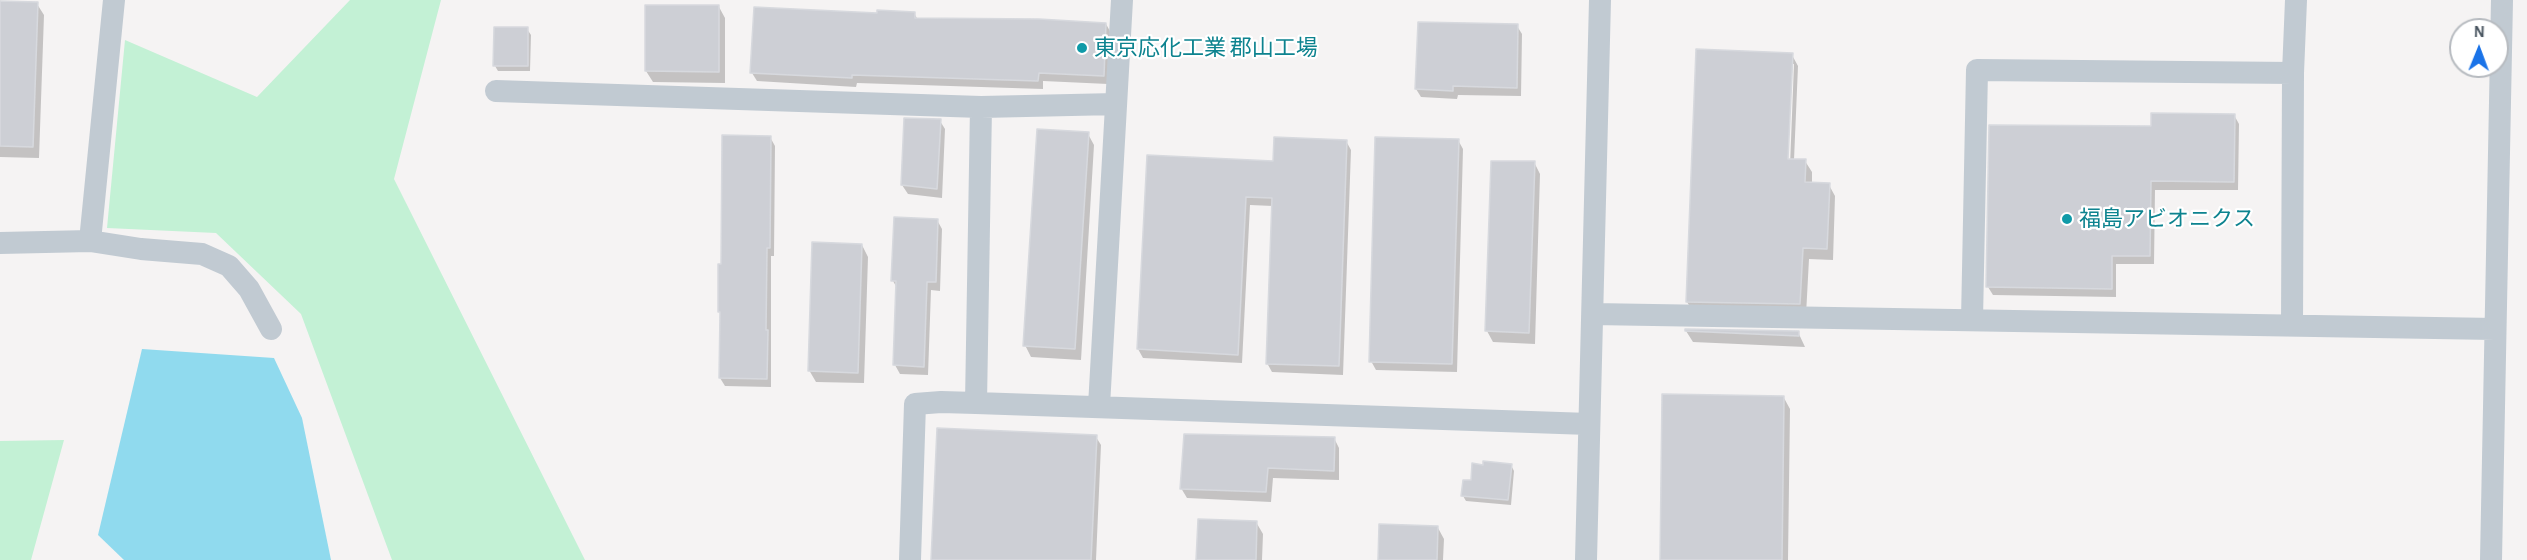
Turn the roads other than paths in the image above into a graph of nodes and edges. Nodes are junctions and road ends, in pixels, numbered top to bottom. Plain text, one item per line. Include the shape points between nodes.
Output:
1 (114, 0) edge
2 (1122, 0) edge
3 (1600, 0) edge
4 (2296, 0) edge
5 (2502, 0) edge
6 (2293, 73) junction
7 (496, 91) dead end
8 (1116, 104) junction
9 (981, 107) junction
10 (90, 241) junction
11 (0, 243) edge
12 (1593, 314) junction
13 (1972, 320) junction
14 (2292, 325) junction
15 (2495, 328) junction
16 (271, 329) dead end
17 (976, 403) junction
18 (1099, 406) junction
19 (1589, 424) junction
20 (910, 560) edge
21 (1586, 560) edge
22 (2491, 560) edge

1 - 10 street
2 - 8 street
3 - 12 street
4 - 6 street
5 - 15 street
6 - 13 street via 1977,70
6 - 14 street
7 - 9 street
8 - 9 street
8 - 18 street
9 - 17 street
10 - 11 street
10 - 16 street via 202,254 229,266 249,289
12 - 13 street
12 - 19 street
13 - 14 street
14 - 15 street
15 - 22 street
17 - 18 street
17 - 20 street via 915,405
18 - 19 street
19 - 21 street

